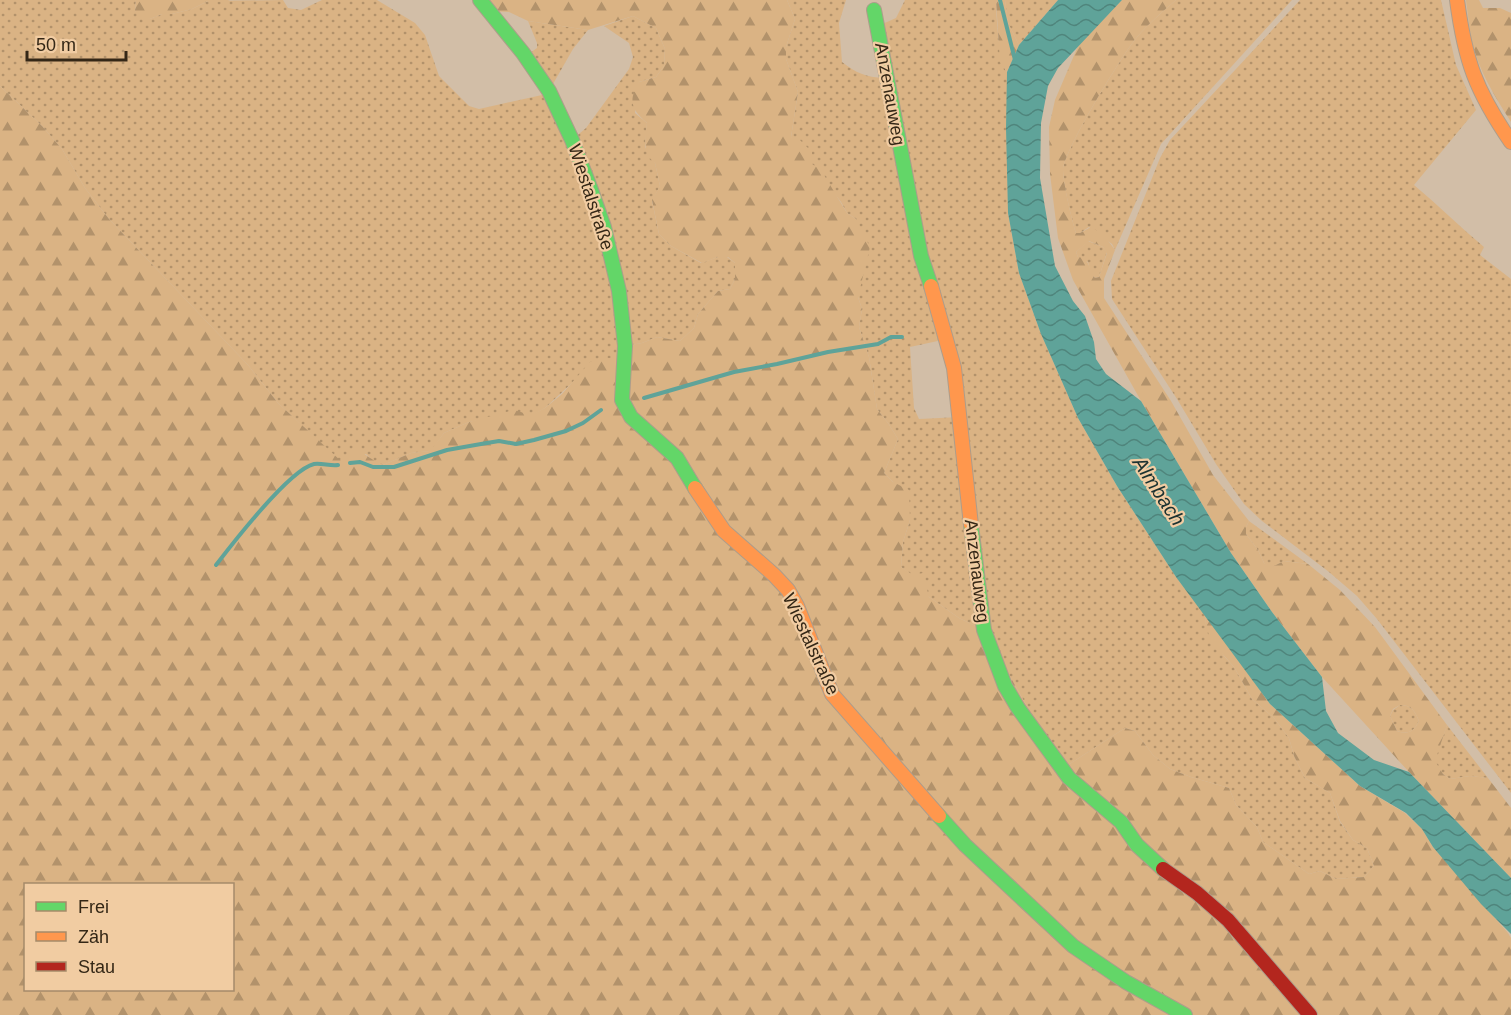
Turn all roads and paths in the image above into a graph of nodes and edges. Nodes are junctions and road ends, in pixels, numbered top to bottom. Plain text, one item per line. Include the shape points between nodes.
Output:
1 (480, 0) edge
2 (1457, 0) edge
3 (874, 10) dead end
4 (1511, 142) edge
5 (1185, 1015) edge
6 (1310, 1015) edge

1 - 5 street, Wiestalstraße via 524,53 549,91 590,187 619,291 625,346 622,400 631,417 677,458 724,531 788,590 832,694 964,845 1073,946
2 - 4 street via 1473,77
3 - 6 street, Anzenauweg via 921,256 954,368 981,612 996,665 1018,708 1069,778 1121,822 1159,866 1228,920

